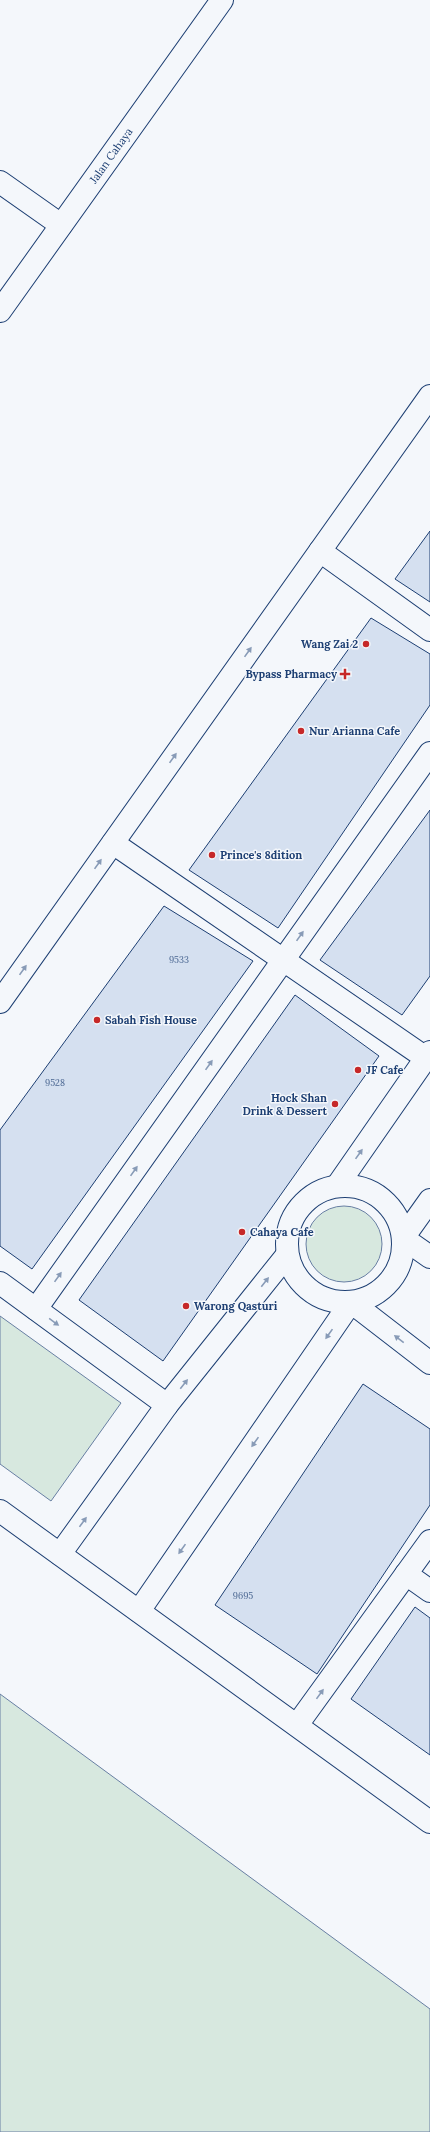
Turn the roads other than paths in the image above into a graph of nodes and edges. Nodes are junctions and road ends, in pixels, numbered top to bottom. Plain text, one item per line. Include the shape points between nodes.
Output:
1 (222, 0) edge
2 (0, 182) edge
3 (62, 225) junction
4 (0, 311) edge
5 (430, 396) edge
6 (320, 551) junction
7 (430, 630) edge
8 (430, 754) edge
9 (113, 843) junction
10 (283, 960) junction
11 (0, 1002) edge
12 (428, 1055) edge
13 (336, 1186) junction
14 (430, 1200) edge
15 (403, 1238) junction
16 (287, 1255) junction
17 (430, 1257) edge
18 (0, 1283) edge
19 (351, 1302) junction
20 (36, 1309) junction
21 (430, 1363) edge
22 (167, 1405) junction
23 (0, 1511) edge
24 (430, 1541) edge
25 (60, 1554) junction
26 (406, 1574) junction
27 (430, 1591) edge
28 (139, 1611) junction
29 (298, 1725) junction
30 (430, 1822) edge

1 - 3 street, Jalan Cahaya
2 - 3 street
3 - 4 street, Jalan Cahaya
5 - 6 street
6 - 7 street
9 -> 6 street
10 -> 8 street
9 - 10 street
11 -> 9 street
10 - 12 street
20 -> 10 street
13 -> 12 street
13 - 15 street via 355,1186 367,1190 388,1204 398,1219
13 - 16 street via 319,1191 303,1203 292,1218 287,1235
14 - 15 street
15 - 17 street
15 - 19 street via 402,1258 394,1276 381,1292 362,1301
16 - 19 street via 293,1273 306,1289 323,1300 343,1304
22 -> 16 street
18 - 20 street
21 -> 19 street
19 -> 28 street
20 -> 22 street
25 -> 22 street
23 - 25 street
24 - 26 street
25 - 28 street
26 - 27 street
29 -> 26 street
28 - 29 street
29 - 30 street

